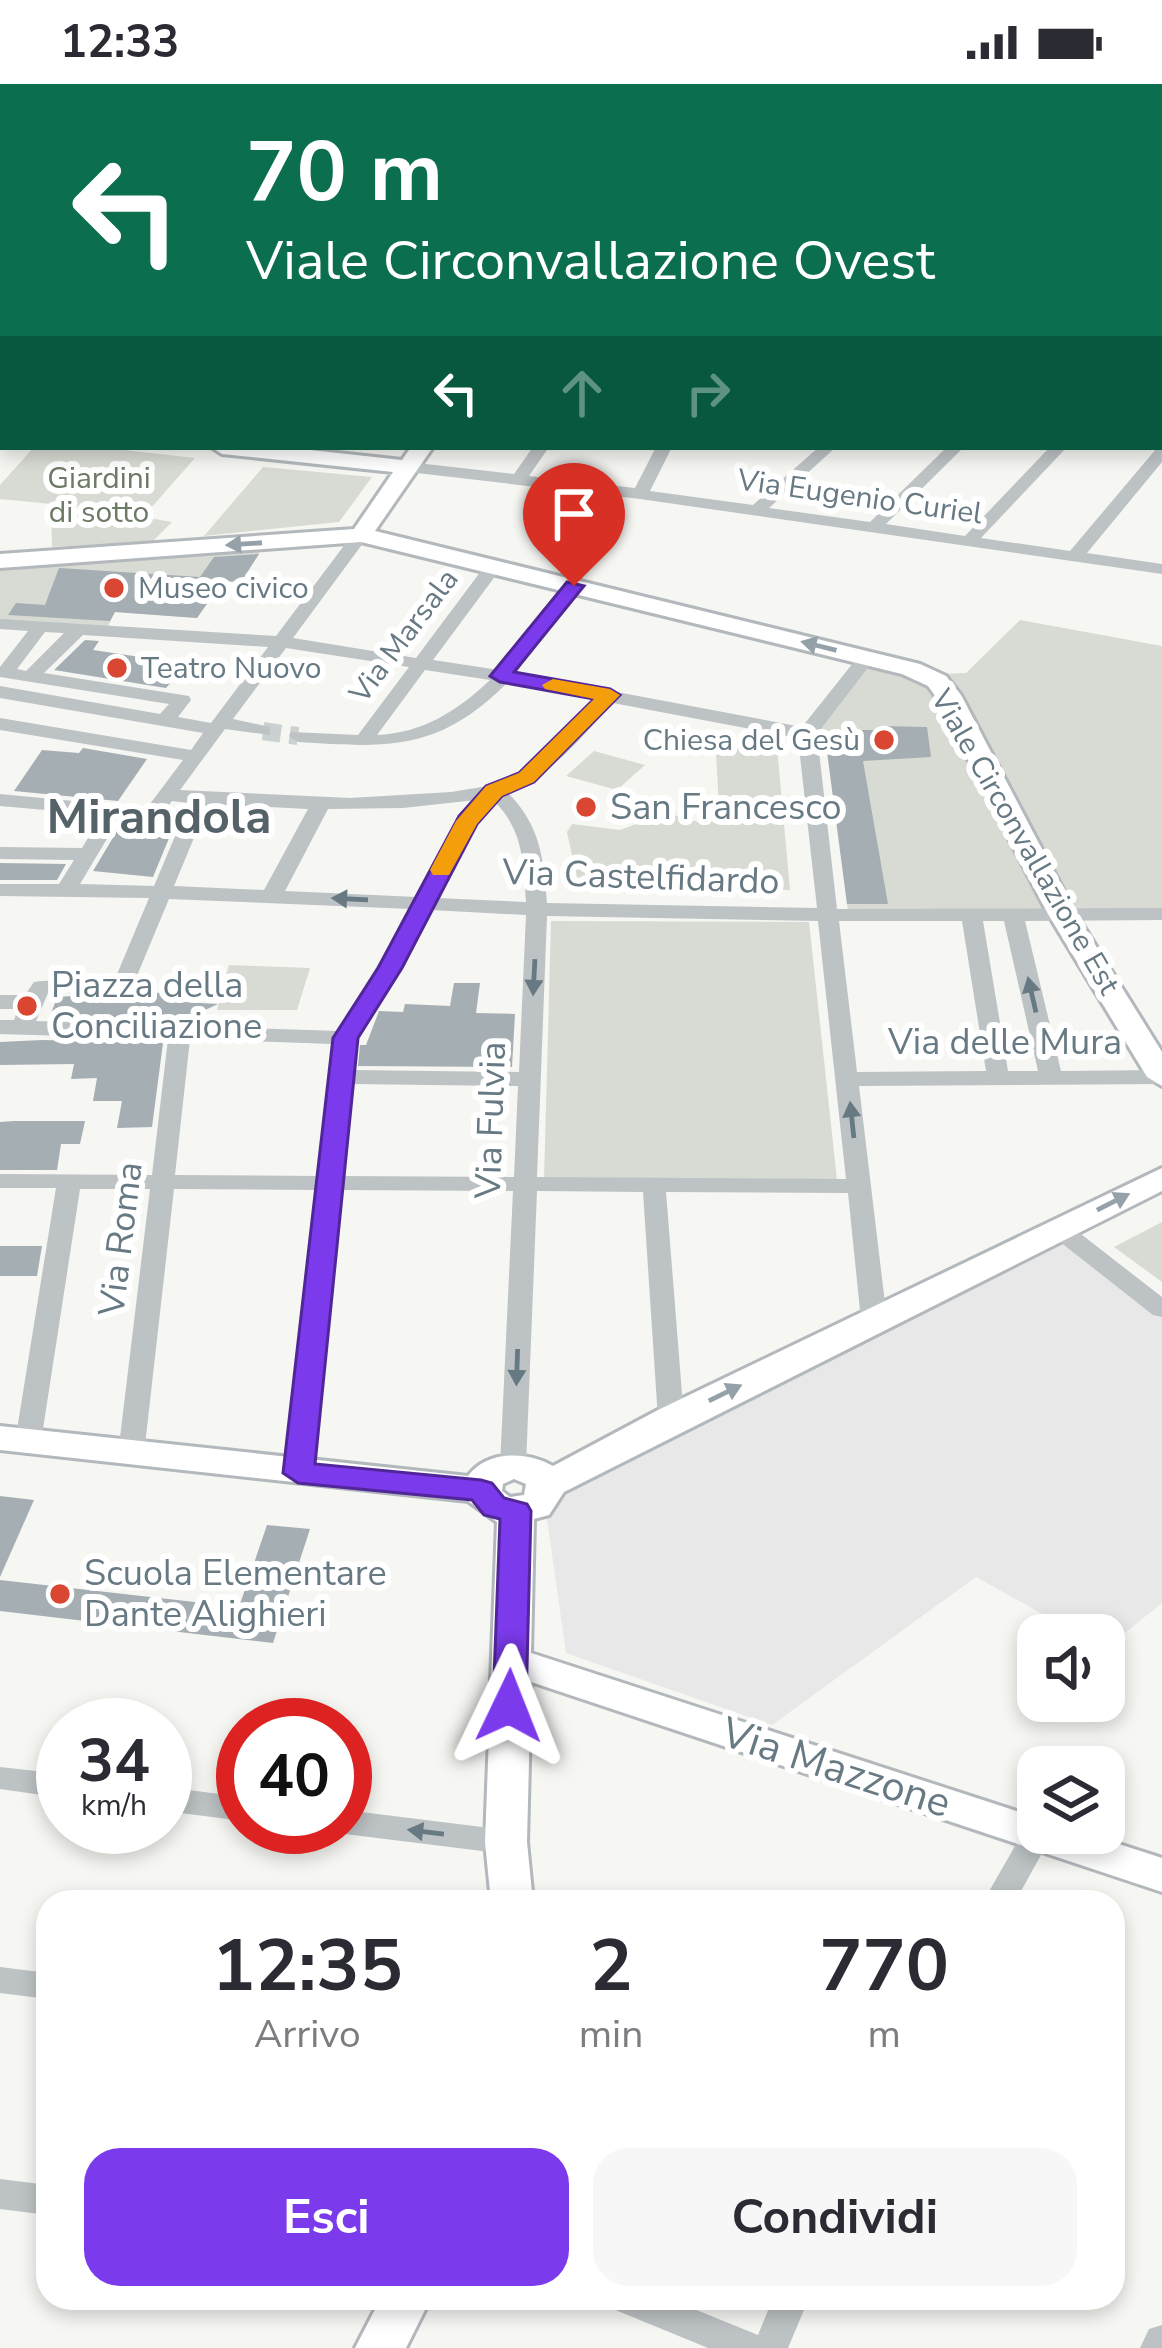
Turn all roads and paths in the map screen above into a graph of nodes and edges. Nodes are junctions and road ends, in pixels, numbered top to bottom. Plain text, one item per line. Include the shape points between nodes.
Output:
1 (285, 450) edge
2 (539, 450) edge
3 (662, 450) edge
4 (825, 450) edge
5 (953, 450) edge
6 (1056, 450) edge
7 (1162, 452) edge
8 (415, 457) edge
9 (518, 480) junction
10 (640, 494) junction
11 (757, 510) junction
12 (875, 526) junction
13 (361, 535) junction
14 (971, 539) junction
15 (1075, 556) junction
16 (0, 561) edge
17 (493, 567) junction
18 (1162, 569) edge
19 (574, 586) junction
20 (0, 624) edge
21 (40, 627) junction
22 (79, 629) junction
23 (280, 642) junction
24 (867, 657) junction
25 (422, 662) junction
26 (500, 676) junction
27 (30, 677) junction
28 (3, 683) edge
29 (610, 695) junction
30 (165, 720) junction
31 (0, 724) edge
32 (217, 725) junction
33 (262, 731) tunnel mouth
34 (807, 734) junction
35 (298, 736) tunnel mouth
36 (363, 741) junction
37 (195, 756) junction
38 (494, 791) junction
39 (166, 795) junction
40 (201, 798) junction
41 (0, 800) edge
42 (322, 800) junction
43 (114, 811) junction
44 (0, 853) edge
45 (77, 872) junction
46 (0, 890) edge
47 (165, 892) junction
48 (272, 895) junction
49 (423, 903) junction
50 (537, 909) junction
51 (971, 914) junction
52 (1013, 914) junction
53 (1062, 914) junction
54 (1162, 914) edge
55 (829, 915) junction
56 (31, 1002) junction
57 (0, 1003) edge
58 (11, 1027) edge
59 (180, 1033) junction
60 (345, 1038) junction
61 (340, 1077) junction
62 (998, 1077) junction
63 (1051, 1077) junction
64 (1162, 1077) edge
65 (529, 1079) junction
66 (848, 1079) junction
67 (1162, 1178) edge
68 (68, 1180) junction
69 (0, 1181) edge
70 (164, 1183) junction
71 (327, 1186) junction
72 (525, 1186) junction
73 (654, 1186) junction
74 (860, 1186) junction
75 (1059, 1229) junction
76 (1162, 1309) edge
77 (874, 1320) junction
78 (670, 1419) junction
79 (14, 1440) edge
80 (131, 1454) junction
81 (513, 1466) junction
82 (298, 1473) junction
83 (547, 1485) junction
84 (481, 1490) junction
85 (516, 1511) junction
86 (511, 1660) junction
87 (0, 1778) edge
88 (36, 1783) edge
89 (372, 1826) edge
90 (1017, 1826) edge
91 (506, 1843) junction
92 (1026, 1854) edge
93 (1100, 1854) edge
94 (1162, 1875) edge
95 (511, 1890) edge
96 (1006, 1890) edge
97 (0, 1980) edge
98 (36, 1984) edge
99 (0, 2194) edge
100 (36, 2198) edge
101 (401, 2310) edge
102 (656, 2310) edge
103 (785, 2310) edge
104 (380, 2348) edge
105 (749, 2348) edge
106 (770, 2348) edge

1 - 8 main road
2 - 9 street
3 - 10 street
4 - 11 street
5 - 12 street
6 - 14 street
7 - 15 street
8 - 9 street, Via Eugenio Curiel
8 - 13 main road
9 - 10 street, Via Eugenio Curiel
10 - 11 street, Via Eugenio Curiel
11 - 12 street, Via Eugenio Curiel
12 - 14 street, Via Eugenio Curiel
13 -> 16 main road, Viale Circonvallazione Est
13 - 17 main road, Viale Circonvallazione Est
13 - 23 street
14 - 15 street, Via Eugenio Curiel
15 - 18 street, Via Eugenio Curiel
17 - 19 main road, Viale Circonvallazione Est
17 - 25 street, Via Marsala
24 -> 19 main road, Viale Circonvallazione Est
19 - 26 street
20 - 21 street
21 - 22 street
21 - 28 street
22 - 23 street
22 - 27 street
23 - 25 street
23 - 32 street
24 - 34 street
24 - 53 main road, Viale Circonvallazione Est via 937,681 948,695
25 - 26 street
25 - 36 street, Via Marsala
26 - 29 street
26 - 36 street via 458,719 415,736
27 - 28 street
27 - 30 street via 182,700
28 - 30 street
29 - 34 street
29 - 38 street via 526,778
30 - 32 street
31 - 37 street
32 - 33 street
32 - 37 street
34 - 55 street
35 - 36 street
37 - 39 street
38 - 42 street via 464,799
38 - 49 street via 467,821
38 - 50 street, Via Fulvia via 532,838
39 - 40 street
39 - 43 street via 152,814
40 - 42 street
40 - 47 street
41 - 43 street
42 - 48 street
43 - 45 street
44 - 45 street
45 - 46 street
45 - 47 street, Via Castelfidardo
47 - 48 street, Via Castelfidardo
47 - 56 street via 123,985 42,987
49 -> 48 street, Via Castelfidardo
49 - 50 street, Via Castelfidardo
49 - 60 street
50 - 55 street, Via Castelfidardo
50 -> 65 street, Via Fulvia
51 - 52 street, Via Castelfidardo
51 - 55 street, Via Castelfidardo
51 - 62 street
52 - 53 street, Via Castelfidardo
63 -> 52 street
53 - 54 street, Via Castelfidardo
53 - 64 main road, Viale Circonvallazione Est
55 - 66 street
56 - 57 street
56 - 58 street
58 - 59 street
59 - 60 street
59 - 70 street, Via Roma
60 - 61 street
61 - 65 street
61 - 71 street
62 - 63 street, Via delle Mura
62 - 66 street, Via delle Mura
63 - 64 street, Via delle Mura
65 - 72 street, Via Fulvia
74 -> 66 street
75 -> 67 main road
68 - 69 street
68 - 70 street
68 - 79 street
70 - 71 street
70 - 80 street, Via Roma
71 - 72 street
71 - 82 street
72 - 73 street
72 -> 81 street, Via Fulvia
73 - 74 street
73 - 78 street
74 - 77 street
75 - 76 street
75 - 77 main road
78 -> 77 main road
78 - 83 main road
79 - 80 main road
80 - 82 main road
81 - 83 main road via 535,1471
81 - 84 main road via 493,1472
82 - 84 main road
83 - 85 main road via 543,1500
84 - 85 main road via 494,1507
85 - 86 main road
86 - 90 main road, Via Mazzone
86 - 91 main road
87 - 88 street
91 -> 89 street
91 - 95 main road
92 - 96 street
93 - 94 main road, Via Mazzone
97 - 98 street
99 - 100 street
101 - 104 main road
102 - 105 street
103 - 106 street

